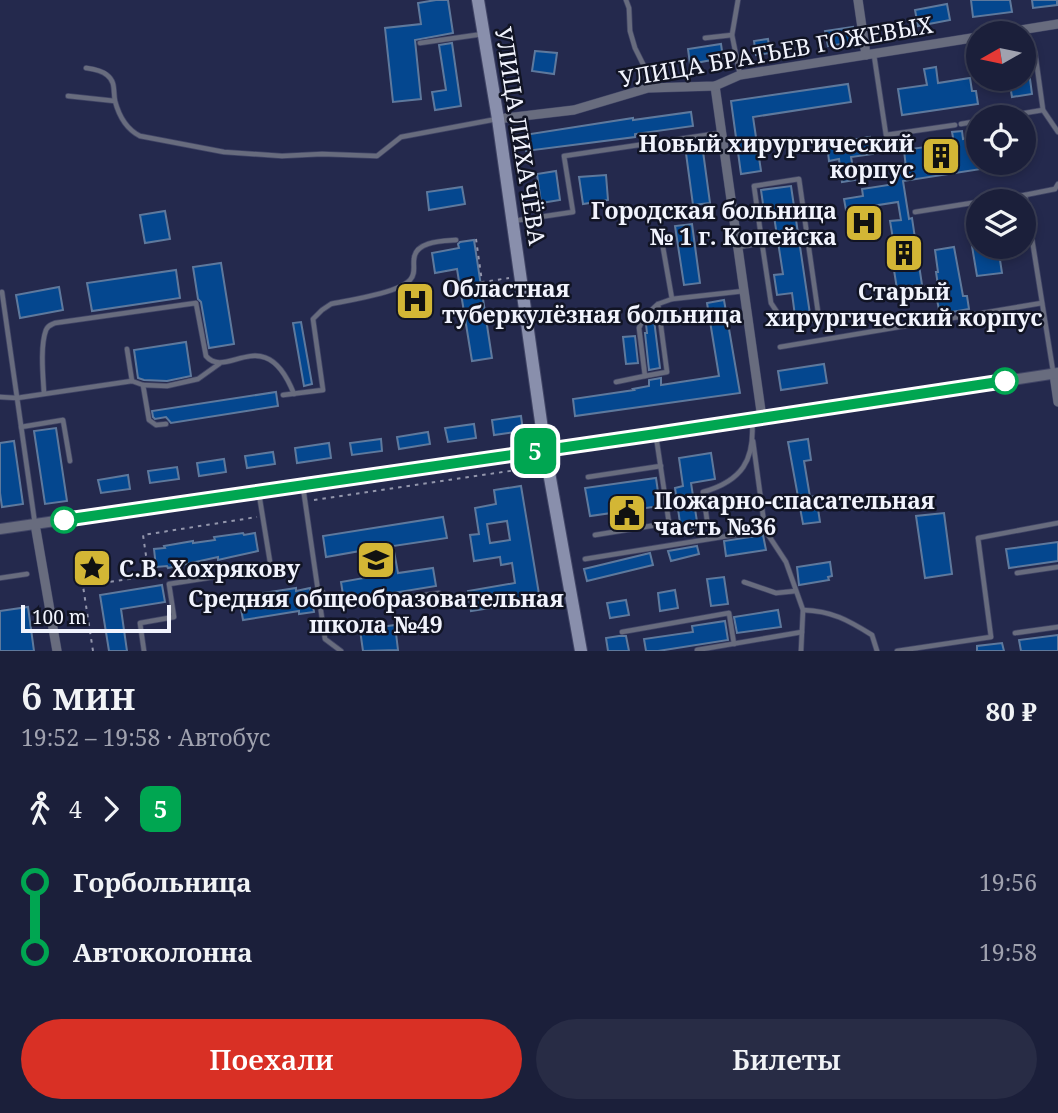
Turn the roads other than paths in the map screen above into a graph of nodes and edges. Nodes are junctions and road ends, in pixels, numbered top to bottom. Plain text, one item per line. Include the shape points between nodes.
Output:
1 (478, 0) edge
2 (625, 0) edge
3 (738, 0) edge
4 (859, 0) edge
5 (1058, 24) edge
6 (1036, 28) edge
7 (484, 33) junction
8 (732, 35) junction
9 (705, 38) dead end
10 (966, 39) edge
11 (420, 43) dead end
12 (870, 55) junction
13 (1036, 58) edge
14 (86, 68) dead end
15 (740, 75) junction
16 (715, 86) junction
17 (648, 88) junction
18 (68, 96) dead end
19 (115, 101) junction
20 (1044, 110) junction
21 (1036, 111) edge
22 (498, 119) junction
23 (966, 123) edge
24 (1058, 132) edge
25 (721, 133) junction
26 (1058, 184) edge
27 (1036, 193) edge
28 (966, 204) edge
29 (915, 212) dead end
30 (513, 221) junction
31 (661, 236) dead end
32 (456, 240) dead end
33 (762, 243) junction
34 (739, 247) junction
35 (1035, 259) edge
36 (745, 290) junction
37 (2, 292) dead end
38 (672, 299) junction
39 (1042, 303) junction
40 (658, 304) junction
41 (780, 347) dead end
42 (127, 349) dead end
43 (219, 364) junction
44 (1056, 374) edge
45 (645, 376) junction
46 (132, 381) junction
47 (616, 382) dead end
48 (143, 385) junction
49 (44, 393) junction
50 (294, 394) junction
51 (283, 396) dead end
52 (0, 397) edge
53 (17, 398) junction
54 (1058, 402) edge
55 (757, 419) junction
56 (166, 424) dead end
57 (21, 426) junction
58 (656, 434) junction
59 (753, 441) junction
60 (545, 450) junction
61 (70, 461) dead end
62 (661, 466) junction
63 (588, 477) dead end
64 (303, 486) junction
65 (259, 492) junction
66 (707, 520) dead end
67 (1058, 523) edge
68 (35, 524) junction
69 (0, 529) edge
70 (765, 530) junction
71 (595, 534) dead end
72 (585, 559) dead end
73 (1058, 567) edge
74 (1017, 573) dead end
75 (27, 574) dead end
76 (0, 578) edge
77 (744, 582) dead end
78 (318, 587) junction
79 (796, 591) junction
80 (439, 593) dead end
81 (803, 610) junction
82 (1058, 627) edge
83 (622, 632) dead end
84 (802, 632) junction
85 (1015, 633) dead end
86 (734, 644) junction
87 (697, 650) edge
88 (57, 651) edge
89 (144, 651) edge
90 (341, 651) edge
91 (580, 651) edge
92 (801, 651) edge
93 (877, 651) edge
94 (897, 651) edge

1 - 7 main road, УЛИЦА ЛИХАЧЁВА
2 - 17 lane
3 - 8 lane
4 - 12 street
5 - 6 street
7 - 11 lane
7 - 22 main road, УЛИЦА ЛИХАЧЁВА
8 - 9 lane
8 - 15 lane
10 - 12 street, УЛИЦА БРАТЬЕВ ГОЖЕВЫХ
12 - 15 street, УЛИЦА БРАТЬЕВ ГОЖЕВЫХ
12 - 23 lane via 886,135
13 - 20 lane
14 - 19 lane via 106,73 113,81
15 - 16 street, УЛИЦА БРАТЬЕВ ГОЖЕВЫХ
16 - 17 street, УЛИЦА БРАТЬЕВ ГОЖЕВЫХ
16 - 25 street
17 - 22 street, УЛИЦА БРАТЬЕВ ГОЖЕВЫХ via 574,110
18 - 19 lane
19 - 22 lane via 124,124 140,136 224,152 282,156 377,156 401,137
20 - 21 lane
20 - 24 lane
22 - 30 main road, УЛИЦА ЛИХАЧЁВА
25 - 30 lane via 564,156 573,212
25 - 34 street
26 - 27 lane via 1055,189
28 - 29 lane
30 - 60 main road, УЛИЦА ЛИХАЧЁВА
31 - 38 lane
32 - 50 lane via 434,241 420,248 410,281 322,310 313,319 323,390
33 - 33 lane via 771,303 785,324 820,319 799,179 754,186
33 - 34 lane
34 - 36 street
35 - 39 lane
36 - 38 lane
36 - 55 street
37 - 53 lane
38 - 40 lane
39 - 41 lane
39 - 44 lane
40 - 45 lane via 639,328
40 - 45 lane via 667,372
42 - 46 lane
43 - 48 lane via 198,379 167,386
43 - 49 lane via 205,356 196,303 55,323 47,329 42,359
43 - 50 lane via 262,356 275,362
44 - 54 street
44 - 55 street
45 - 47 lane
46 - 48 lane
46 - 49 lane
48 - 56 lane via 149,419 156,425
49 - 53 lane
50 - 51 lane
52 - 53 lane
53 - 57 lane
55 - 58 street
55 - 59 lane
57 - 61 lane via 63,420
57 - 68 lane
58 - 60 street
58 - 62 lane
59 - 66 lane via 748,460 734,478 703,492
59 - 70 lane
60 - 64 street
60 - 91 main road, УЛИЦА ЛИХАЧЁВА
62 - 63 lane
62 - 71 lane via 669,523
64 - 65 street
64 - 78 lane
65 - 68 street
65 - 89 lane via 271,568 169,584 174,617 139,623
67 - 94 lane via 978,538 991,637
68 - 69 street
68 - 88 street
70 - 72 lane
70 - 79 lane via 786,562
73 - 74 lane
75 - 76 lane
77 - 79 lane via 776,593
78 - 80 lane via 339,607
78 - 90 lane via 326,639
79 - 81 lane
81 - 84 lane
81 - 93 lane via 844,618 872,635
82 - 85 lane
83 - 86 lane via 729,613
84 - 86 lane
84 - 92 lane
86 - 87 lane

